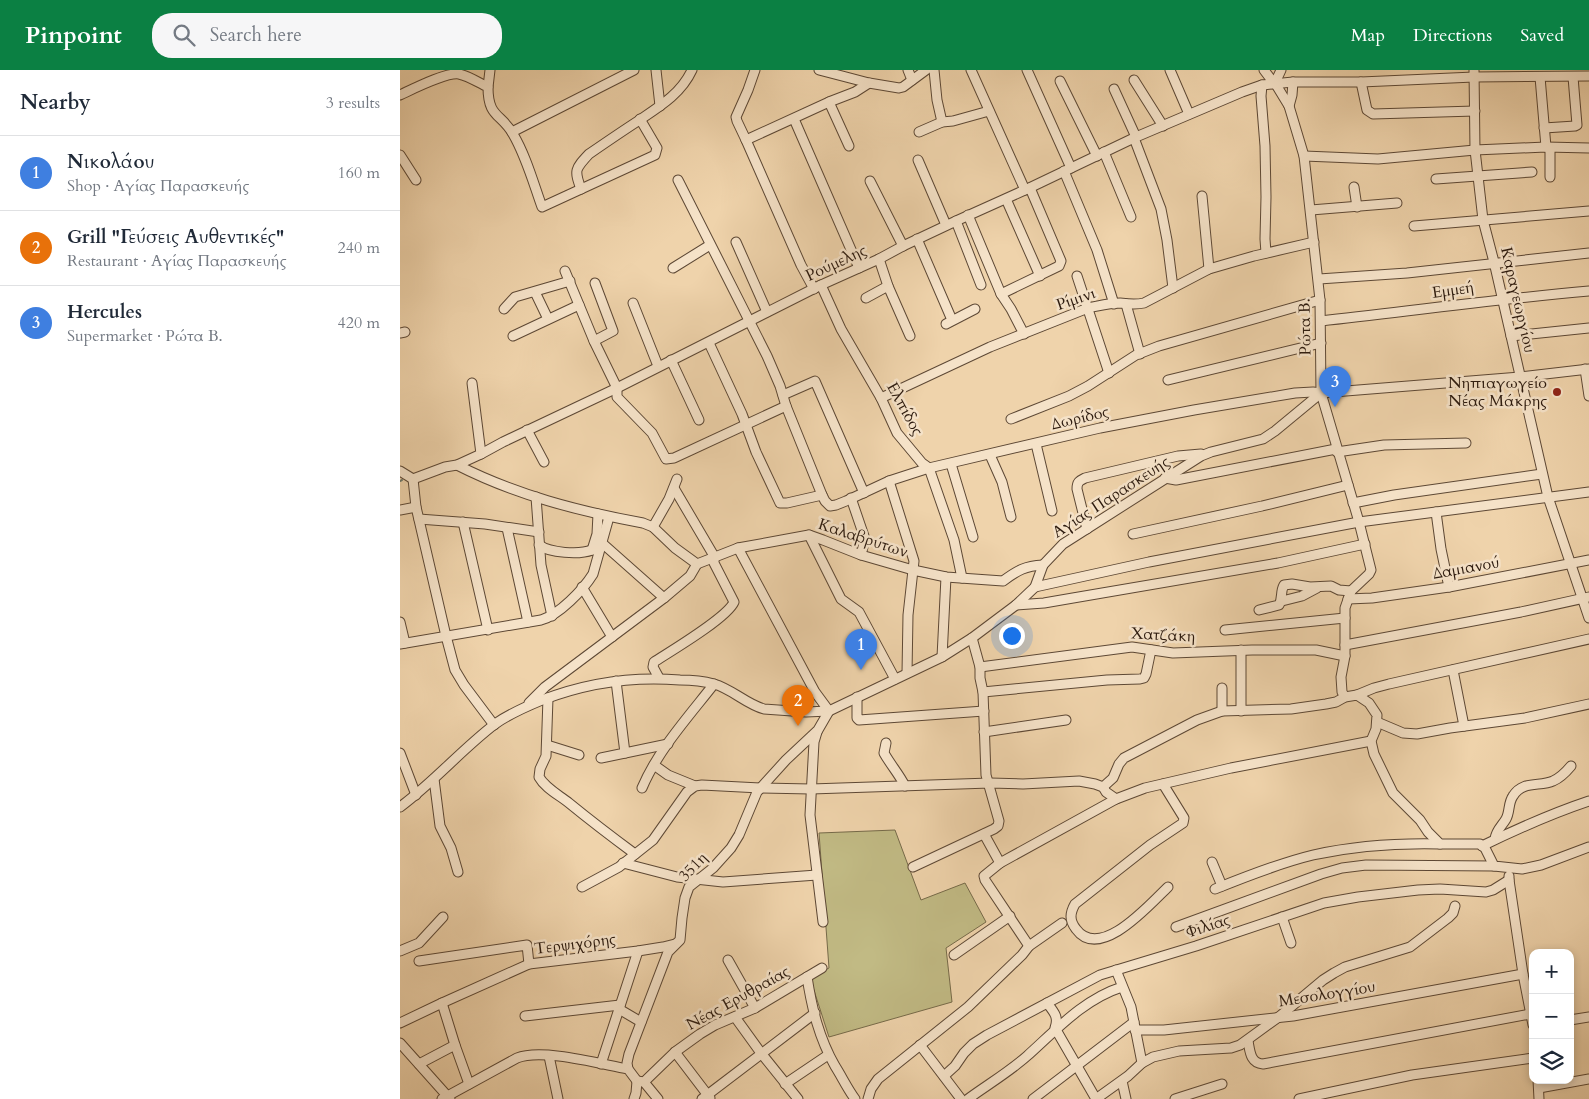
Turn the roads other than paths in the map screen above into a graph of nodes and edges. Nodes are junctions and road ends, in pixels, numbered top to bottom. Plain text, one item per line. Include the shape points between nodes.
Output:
1 (490, 70) edge
2 (634, 70) edge
3 (656, 70) edge
4 (692, 70) edge
5 (754, 70) edge
6 (819, 70) edge
7 (908, 70) edge
8 (926, 70) edge
9 (934, 70) edge
10 (971, 70) edge
11 (1028, 70) edge
12 (1170, 70) edge
13 (1264, 70) edge
14 (1280, 70) edge
15 (456, 72) edge
16 (1474, 73) edge
17 (853, 74) edge
18 (1589, 76) edge
19 (1540, 77) junction
20 (1574, 77) junction
21 (912, 80) junction
22 (1134, 80) dead end
23 (1060, 81) dead end
24 (1293, 82) junction
25 (1361, 82) junction
26 (1275, 83) junction
27 (869, 84) junction
28 (1262, 85) junction
29 (488, 87) junction
30 (1114, 89) dead end
31 (400, 95) edge
32 (829, 102) junction
33 (660, 106) junction
34 (1289, 106) junction
35 (989, 111) junction
36 (1475, 111) junction
37 (1189, 114) junction
38 (640, 119) junction
39 (794, 119) junction
40 (942, 122) junction
41 (1163, 126) junction
42 (1544, 128) junction
43 (512, 132) junction
44 (919, 132) dead end
45 (1135, 138) junction
46 (746, 140) junction
47 (849, 146) dead end
48 (1548, 148) junction
49 (1589, 148) edge
50 (1475, 150) junction
51 (1101, 154) junction
52 (400, 155) edge
53 (1304, 156) junction
54 (918, 160) dead end
55 (1068, 170) junction
56 (1532, 172) dead end
57 (1478, 176) junction
58 (1550, 177) dead end
59 (1436, 179) dead end
60 (416, 180) dead end
61 (678, 180) dead end
62 (870, 181) dead end
63 (1354, 187) dead end
64 (581, 189) junction
65 (1027, 189) junction
66 (1202, 196) dead end
67 (1006, 199) junction
68 (1396, 203) dead end
69 (1356, 207) junction
70 (1311, 210) junction
71 (1589, 211) edge
72 (968, 215) junction
73 (1131, 217) dead end
74 (1482, 220) junction
75 (956, 221) junction
76 (946, 225) junction
77 (1414, 226) dead end
78 (917, 239) junction
79 (736, 242) dead end
80 (1314, 242) junction
81 (710, 245) junction
82 (903, 246) junction
83 (1266, 253) junction
84 (1589, 253) edge
85 (879, 259) junction
86 (1494, 262) junction
87 (673, 268) dead end
88 (860, 268) junction
89 (1210, 269) junction
90 (564, 271) dead end
91 (1040, 276) junction
92 (1078, 276) dead end
93 (1318, 279) junction
94 (570, 281) junction
95 (595, 283) dead end
96 (981, 285) dead end
97 (888, 286) junction
98 (818, 287) junction
99 (1173, 288) junction
100 (1589, 291) edge
101 (535, 292) junction
102 (1001, 294) junction
103 (866, 298) dead end
104 (1502, 299) junction
105 (1320, 300) junction
106 (633, 303) dead end
107 (1114, 304) junction
108 (1126, 304) junction
109 (578, 305) junction
110 (1088, 308) junction
111 (504, 309) dead end
112 (975, 309) dead end
113 (767, 312) junction
114 (548, 319) junction
115 (1321, 321) junction
116 (749, 322) junction
117 (1589, 328) edge
118 (1024, 334) junction
119 (513, 336) dead end
120 (910, 336) dead end
121 (1511, 336) junction
122 (594, 341) junction
123 (709, 343) junction
124 (1321, 343) junction
125 (1140, 354) junction
126 (671, 360) junction
127 (658, 366) junction
128 (1587, 369) edge
129 (1109, 372) junction
130 (1520, 376) junction
131 (1168, 380) dead end
132 (472, 383) dead end
133 (616, 388) junction
134 (1321, 393) junction
135 (783, 395) junction
136 (1589, 396) edge
137 (881, 398) junction
138 (786, 406) junction
139 (1011, 419) dead end
140 (699, 420) dead end
141 (745, 425) junction
142 (526, 430) junction
143 (1466, 443) dead end
144 (1036, 444) junction
145 (1337, 450) junction
146 (481, 454) junction
147 (1206, 454) junction
148 (990, 455) junction
149 (544, 462) dead end
150 (950, 464) junction
151 (457, 465) junction
152 (929, 468) junction
153 (400, 471) edge
154 (1542, 474) junction
155 (1165, 478) junction
156 (413, 479) junction
157 (677, 479) dead end
158 (889, 481) junction
159 (1348, 485) junction
160 (674, 488) junction
161 (1589, 492) edge
162 (864, 493) junction
163 (822, 494) junction
164 (1548, 497) junction
165 (536, 498) junction
166 (851, 498) junction
167 (1353, 503) junction
168 (416, 507) junction
169 (400, 510) edge
170 (1052, 511) dead end
171 (1436, 512) junction
172 (598, 514) junction
173 (609, 517) junction
174 (1011, 517) dead end
175 (419, 519) junction
176 (463, 522) junction
177 (1359, 522) junction
178 (653, 527) junction
179 (507, 528) junction
180 (1087, 529) junction
181 (539, 532) junction
182 (1133, 534) dead end
183 (809, 536) junction
184 (973, 537) dead end
185 (602, 543) junction
186 (1365, 544) junction
187 (539, 545) junction
188 (738, 548) junction
189 (592, 550) junction
190 (861, 555) junction
191 (714, 556) junction
192 (1589, 560) edge
193 (697, 564) junction
194 (1570, 564) junction
195 (1044, 565) junction
196 (912, 570) junction
197 (946, 577) junction
198 (962, 578) junction
199 (582, 587) junction
200 (1035, 587) junction
201 (1318, 587) junction
202 (1449, 587) junction
203 (1350, 595) junction
204 (1586, 597) edge
205 (664, 598) junction
206 (1282, 600) junction
207 (1016, 605) junction
208 (1259, 610) dead end
209 (552, 616) junction
210 (1345, 618) junction
211 (1589, 618) edge
212 (400, 622) edge
213 (528, 622) junction
214 (488, 630) junction
215 (1225, 630) dead end
216 (446, 636) junction
217 (612, 637) junction
218 (972, 638) junction
219 (1589, 639) edge
220 (402, 643) edge
221 (1345, 645) junction
222 (1151, 650) junction
223 (1241, 650) junction
224 (1345, 656) junction
225 (942, 658) junction
226 (980, 667) junction
227 (1453, 670) junction
228 (907, 673) junction
229 (659, 678) junction
230 (895, 679) junction
231 (616, 681) junction
232 (714, 684) junction
233 (1222, 688) dead end
234 (983, 692) junction
235 (1357, 695) junction
236 (857, 697) junction
237 (1345, 697) junction
238 (548, 698) junction
239 (1589, 704) edge
240 (526, 706) junction
241 (829, 711) junction
242 (984, 711) junction
243 (1222, 711) junction
244 (1241, 711) junction
245 (1066, 720) dead end
246 (1377, 722) junction
247 (494, 725) junction
248 (1464, 726) junction
249 (818, 730) junction
250 (984, 732) junction
251 (1370, 741) junction
252 (886, 743) dead end
253 (668, 744) junction
254 (547, 745) junction
255 (400, 753) edge
256 (625, 753) junction
257 (578, 755) dead end
258 (601, 758) dead end
259 (654, 765) junction
260 (1571, 766) dead end
261 (434, 779) junction
262 (990, 783) junction
263 (1163, 784) junction
264 (695, 786) junction
265 (905, 786) junction
266 (1103, 787) junction
267 (642, 788) dead end
268 (760, 788) junction
269 (811, 789) junction
270 (416, 795) junction
271 (1116, 799) junction
272 (1589, 801) edge
273 (400, 807) edge
274 (984, 834) junction
275 (1495, 839) junction
276 (1440, 844) junction
277 (1480, 845) junction
278 (1589, 849) edge
279 (635, 854) junction
280 (1212, 862) dead end
281 (623, 864) junction
282 (1000, 864) junction
283 (1494, 866) junction
284 (913, 868) dead end
285 (1510, 868) junction
286 (458, 872) dead end
287 (817, 875) junction
288 (698, 880) junction
289 (1509, 880) junction
290 (582, 887) dead end
291 (1168, 887) dead end
292 (1455, 906) dead end
293 (1010, 916) junction
294 (443, 917) dead end
295 (1282, 917) junction
296 (823, 922) dead end
297 (1062, 923) dead end
298 (1176, 927) dead end
299 (1291, 943) dead end
300 (675, 944) junction
301 (1029, 946) junction
302 (400, 951) edge
303 (638, 951) junction
304 (954, 955) dead end
305 (728, 960) dead end
306 (419, 962) dead end
307 (530, 964) junction
308 (822, 968) dead end
309 (1116, 970) junction
310 (1523, 974) junction
311 (807, 977) junction
312 (1122, 987) junction
313 (442, 1002) junction
314 (1047, 1003) junction
315 (619, 1007) junction
316 (755, 1008) junction
317 (1529, 1008) edge
318 (815, 1013) junction
319 (1529, 1014) edge
320 (525, 1016) dead end
321 (1280, 1016) junction
322 (735, 1017) junction
323 (1589, 1017) edge
324 (1574, 1019) edge
325 (641, 1022) junction
326 (400, 1024) edge
327 (1134, 1026) junction
328 (1056, 1028) junction
329 (1248, 1041) junction
330 (400, 1043) edge
331 (454, 1045) junction
332 (920, 1045) junction
333 (675, 1052) junction
334 (761, 1053) junction
335 (828, 1055) junction
336 (549, 1056) junction
337 (1529, 1059) edge
338 (1142, 1063) junction
339 (419, 1064) junction
340 (601, 1064) junction
341 (1077, 1065) junction
342 (628, 1069) junction
343 (944, 1076) junction
344 (1589, 1079) edge
345 (1574, 1080) edge
346 (640, 1081) junction
347 (1122, 1081) junction
348 (469, 1084) junction
349 (785, 1084) junction
350 (1222, 1084) dead end
351 (1538, 1084) edge
352 (447, 1098) edge
353 (707, 1098) edge
354 (558, 1099) edge
355 (634, 1099) edge
356 (658, 1099) edge
357 (798, 1099) edge
358 (856, 1099) edge
359 (868, 1099) edge
360 (961, 1099) edge
361 (968, 1099) edge
362 (1033, 1099) edge
363 (1096, 1099) edge
364 (1126, 1099) edge
365 (1175, 1099) edge
366 (1299, 1099) edge
367 (1540, 1099) edge

1 - 29 street
2 - 43 street
3 - 33 street
4 - 33 street via 674,95
5 - 46 street, Ελπίδος via 736,117
6 - 17 street
7 - 21 street
8 - 21 street
9 - 40 street
10 - 35 street
11 - 55 street
12 - 37 street
13 - 26 street, Ρώτα Β.
14 - 26 street
15 - 29 street
15 - 31 street
16 - 19 street, Ρούμελης
16 - 25 street, Ρούμελης
16 - 36 street, Καραγεωργίου
17 - 27 street
18 - 20 street, Ρούμελης
19 - 20 street, Ρούμελης
19 - 42 street
20 - 42 street via 1575,126
21 - 27 street via 899,88
22 - 41 street
23 - 51 street
24 - 25 street, Ρούμελης
24 - 26 street, Ρούμελης
24 - 34 street
25 - 36 street via 1367,110 1373,114
26 - 28 street, Ρούμελης
26 - 34 street, Ρώτα Β.
27 - 32 street
28 - 37 street, Ρούμελης
28 - 83 street
29 - 43 street via 489,104
30 - 45 street
32 - 39 street
32 - 47 street
33 - 38 street
34 - 53 street, Ρώτα Β.
35 - 40 street
35 - 65 street
36 - 50 street, Καραγεωργίου
37 - 41 street, Ρούμελης
38 - 64 street via 580,163 576,176
38 - 64 street via 657,148 655,155
39 - 46 street
39 - 88 street
40 - 44 street
41 - 45 street, Ρούμελης
42 - 48 street
43 - 64 street via 542,207
45 - 51 street, Ρούμελης
45 - 99 street via 1161,209
46 - 98 street, Ελπίδος via 801,265
48 - 49 street
48 - 50 street
48 - 58 street
50 - 53 street via 1378,159
50 - 57 street, Καραγεωργίου
51 - 55 street, Ρούμελης
51 - 73 street
52 - 60 street
53 - 70 street, Ρώτα Β.
54 - 76 street
55 - 65 street, Ρούμελης
55 - 107 street
56 - 57 street
57 - 59 street
57 - 74 street, Καραγεωργίου
61 - 81 street
62 - 82 street
63 - 69 street
65 - 67 street, Ρούμελης
65 - 91 street via 1060,261 1059,266
66 - 89 street
67 - 72 street, Ρούμελης
67 - 91 street
68 - 69 street
69 - 70 street
70 - 80 street, Ρώτα Β.
71 - 74 street
72 - 75 street, Ρούμελης
72 - 102 street
74 - 77 street
74 - 86 street, Καραγεωργίου
75 - 76 street, Ρούμελης
75 - 96 street
76 - 78 street, Ρούμελης
78 - 82 street, Ρούμελης
78 - 112 street via 949,322
79 - 113 street
80 - 83 street, Ρίμινι
80 - 93 street, Ρώτα Β.
81 - 87 street
81 - 116 street
82 - 85 street, Ρούμελης
83 - 89 street, Ρίμινι
84 - 86 street
85 - 88 street, Ρούμελης
85 - 97 street
86 - 93 street via 1407,273
86 - 104 street, Καραγεωργίου
88 - 98 street, Ρούμελης
89 - 99 street, Ρίμινι
90 - 94 street
91 - 102 street
92 - 110 street
93 - 105 street, Ρώτα Β.
94 - 101 street
94 - 109 street
95 - 122 street via 613,331
97 - 103 street
97 - 120 street
98 - 113 street, Ρούμελης
98 - 137 street, Ελπίδος
99 - 108 street, Ρίμινι via 1144,303
100 - 104 street, Εμμεή
101 - 111 street via 515,297
101 - 114 street
102 - 118 street
104 - 115 street, Εμμεή
104 - 121 street, Καραγεωργίου
105 - 115 street, Ρώτα Β.
105 - 125 street
106 - 127 street
107 - 108 street, Ρίμινι
107 - 110 street, Ρίμινι
108 - 125 street
109 - 114 street
109 - 122 street
110 - 118 street, Ρίμινι
110 - 129 street
113 - 116 street, Ρούμελης
114 - 119 street
115 - 124 street, Ρώτα Β.
116 - 123 street, Ρούμελης
116 - 135 street
117 - 121 street
118 - 137 street, Ρίμινι
121 - 130 street, Καραγεωργίου
122 - 133 street
123 - 126 street, Ρούμελης
123 - 141 street
124 - 131 street
124 - 134 street, Ρώτα Β.
125 - 129 street
126 - 127 street, Ρούμελης
126 - 140 street
127 - 133 street, Ρούμελης
128 - 130 street
128 - 136 street
129 - 139 street via 1069,396
130 - 134 street
130 - 154 street, Καραγεωργίου
132 - 146 street
133 - 141 street via 618,397 652,433 666,459
133 - 142 street, Ρούμελης
134 - 144 street, Δωρίδος via 1295,393 1194,410
134 - 145 street, Ρώτα Β.
134 - 147 street, Αγίας Παρασκευής via 1263,439
135 - 138 street
135 - 162 street via 816,381
137 - 152 street, Ελπίδος via 897,433
138 - 141 street
138 - 163 street
141 - 163 street via 780,503
142 - 146 street, Ρούμελης
142 - 149 street
143 - 145 street
144 - 148 street, Δωρίδος
144 - 170 street
145 - 155 street via 1176,480
145 - 159 street, Ρώτα Β.
146 - 151 street, Ρούμελης
147 - 155 street, Αγίας Παρασκευής
147 - 180 street via 1178,456 1080,481 1077,489
148 - 150 street, Δωρίδος
148 - 174 street via 1002,482
150 - 152 street, Δωρίδος
150 - 184 street
151 - 156 street, Ρούμελης
151 - 165 street
152 - 158 street, Δωρίδος
152 - 198 street, Ελπίδος via 954,540
153 - 156 street
154 - 164 street, Καραγεωργίου
154 - 167 street
155 - 180 street, Αγίας Παρασκευής
156 - 168 street
157 - 160 street
158 - 162 street, Δωρίδος
158 - 196 street via 914,561
159 - 167 street, Ρώτα Β.
159 - 182 street
160 - 178 street
160 - 191 street
161 - 164 street
162 - 166 street, Δωρίδος
163 - 166 street, Δωρίδος via 830,506
164 - 171 street
164 - 194 street, Καραγεωργίου
165 - 172 street
165 - 181 street
166 - 190 street via 865,539
167 - 177 street, Ρώτα Β.
168 - 169 street
168 - 175 street
171 - 177 street
171 - 202 street
172 - 173 street
172 - 189 street
173 - 178 street
173 - 185 street
175 - 176 street
175 - 216 street
176 - 179 street
176 - 214 street
177 - 186 street, Ρώτα Β.
177 - 200 street
178 - 193 street via 674,548
179 - 181 street
179 - 213 street
180 - 195 street, Αγίας Παρασκευής via 1063,544
181 - 187 street
183 - 188 street, Καλαβρύτων
183 - 190 street, Καλαβρύτων
183 - 230 street via 841,599 859,612
185 - 189 street
185 - 199 street via 594,574
185 - 205 street
186 - 203 street, Ρώτα Β. via 1371,570
186 - 207 street via 1278,563
187 - 189 street via 559,552
187 - 209 street
188 - 191 street, Καλαβρύτων
188 - 241 street via 815,692
190 - 196 street, Καλαβρύτων
191 - 193 street, Καλαβρύτων
191 - 229 street via 714,563 734,602 712,623 654,662
192 - 194 street, Δαμιανού
193 - 205 street via 690,576
194 - 202 street, Δαμιανού
194 - 204 street, Καραγεωργίου
195 - 198 street, Καλαβρύτων via 1018,570 1003,581
195 - 200 street, Αγίας Παρασκευής
196 - 197 street, Καλαβρύτων
196 - 228 street
197 - 198 street, Καλαβρύτων
197 - 225 street
199 - 209 street
199 - 217 street
200 - 207 street, Αγίας Παρασκευής
201 - 203 street, Δαμιανού via 1330,586
201 - 206 street via 1302,596
201 - 206 street, Δαμιανού via 1284,585
202 - 203 street, Δαμιανού via 1372,598
203 - 210 street
204 - 211 street, Καραγεωργίου
204 - 221 street
205 - 217 street
206 - 208 street via 1275,607
207 - 218 street, Αγίας Παρασκευής
209 - 213 street
210 - 215 street
210 - 221 street
212 - 220 street
213 - 214 street
214 - 216 street
216 - 220 street
216 - 247 street via 460,679
217 - 240 street via 545,687
218 - 225 street, Αγίας Παρασκευής
218 - 226 street
219 - 227 street
221 - 224 street
222 - 223 street, Χατζάκη via 1173,653
222 - 226 street, Χατζάκη via 1132,647
222 - 234 street via 1146,674 1140,679
223 - 224 street, Χατζάκη via 1303,650
223 - 244 street
224 - 237 street via 1341,677
225 - 228 street, Αγίας Παρασκευής
226 - 234 street
227 - 235 street
227 - 248 street
228 - 230 street, Αγίας Παρασκευής
229 - 231 street, Αγίας Παρασκευής
229 - 232 street, Αγίας Παρασκευής
230 - 236 street, Αγίας Παρασκευής
231 - 238 street, Αγίας Παρασκευής via 581,687
231 - 256 street
232 - 241 street, Αγίας Παρασκευής via 764,710
232 - 253 street
233 - 243 street
234 - 242 street
235 - 237 street
235 - 246 street via 1374,708
236 - 241 street, Αγίας Παρασκευής
236 - 242 street via 859,720
237 - 244 street via 1336,702 1300,708
238 - 240 street, Αγίας Παρασκευής
238 - 254 street
239 - 248 street via 1525,718
240 - 247 street, Αγίας Παρασκευής
241 - 249 street, 351η
242 - 250 street
243 - 244 street
243 - 266 street via 1197,720 1124,758 1113,778
245 - 250 street
246 - 248 street via 1407,734
246 - 251 street
247 - 261 street, Αγίας Παρασκευής
249 - 268 street, 351η
249 - 269 street via 814,742
250 - 262 street via 986,774
251 - 263 street
251 - 276 street via 1393,793
252 - 265 street via 884,753
253 - 256 street
253 - 259 street
254 - 257 street
254 - 279 street via 539,773 542,782
255 - 270 street
256 - 258 street
259 - 264 street via 668,775
259 - 267 street
260 - 275 street via 1552,781 1528,785 1514,794 1507,818
261 - 270 street, Αγίας Παρασκευής
261 - 286 street via 440,826
262 - 265 street
262 - 266 street via 1079,782
262 - 274 street via 999,821 998,826
263 - 271 street
263 - 291 street via 1184,818 1183,822 1075,904 1070,916 1072,924 1078,933 1090,938 1106,938
264 - 268 street
264 - 279 street via 656,838
265 - 269 street
266 - 271 street
268 - 269 street
268 - 288 street, 351η via 736,841
269 - 287 street via 810,815
270 - 273 street, Αγίας Παρασκευής
271 - 282 street
272 - 275 street
274 - 282 street
274 - 284 street
275 - 277 street
276 - 277 street
276 - 280 street via 1336,851 1288,863 1218,888
277 - 283 street
278 - 285 street via 1541,865
279 - 281 street
281 - 288 street
281 - 290 street
282 - 293 street via 987,872 984,880
283 - 285 street
283 - 298 street via 1366,865 1342,868
285 - 289 street
287 - 288 street via 739,882
287 - 296 street
288 - 300 street, 351η via 689,887 685,898 681,937
289 - 295 street, Φιλίας via 1486,892 1440,889 1337,900
289 - 310 street
292 - 321 street via 1448,918 1410,948 1334,973
293 - 301 street
293 - 304 street
294 - 302 street via 419,942
295 - 299 street
295 - 309 street, Φιλίας
297 - 301 street
300 - 303 street, Τερψιχόρης
300 - 325 street, 351η via 668,952
301 - 332 street via 968,1007
303 - 307 street, Τερψιχόρης
303 - 315 street
305 - 316 street
306 - 307 street via 527,945
307 - 313 street, Τερψιχόρης
308 - 311 street, Νέας Ερυθραίας
309 - 312 street
309 - 314 street, Φιλίας
310 - 317 street
310 - 321 street, Μεσολογγίου
311 - 316 street, Νέας Ερυθραίας
311 - 318 street
312 - 327 street
312 - 328 street via 1092,1001
313 - 326 street, Τερψιχόρης
313 - 331 street
314 - 328 street via 1056,1016
314 - 343 street, Φιλίας via 973,1044
315 - 320 street
315 - 325 street
315 - 340 street
316 - 322 street, Νέας Ερυθραίας
318 - 334 street
318 - 335 street
319 - 329 street via 1263,1064 1253,1061
321 - 327 street, Μεσολογγίου via 1164,1030
321 - 329 street
322 - 333 street, Νέας Ερυθραίας via 716,1025
322 - 334 street
323 - 324 street
325 - 342 street, 351η via 628,1059
327 - 338 street
327 - 341 street
328 - 341 street
328 - 361 street via 1026,1057
329 - 338 street via 1231,1048 1164,1053
330 - 339 street
331 - 339 street
331 - 348 street
332 - 343 street
332 - 359 street via 878,1079
333 - 346 street, Νέας Ερυθραίας
333 - 353 street
334 - 349 street
334 - 353 street
335 - 349 street
335 - 358 street
336 - 340 street
336 - 348 street via 520,1057
336 - 354 street
337 - 366 street via 1412,1075
338 - 347 street
339 - 352 street
340 - 342 street
341 - 362 street
341 - 363 street
342 - 346 street
343 - 360 street
344 - 345 street
346 - 355 street
346 - 356 street
347 - 363 street
347 - 364 street
348 - 352 street
349 - 357 street
350 - 365 street
351 - 367 street

